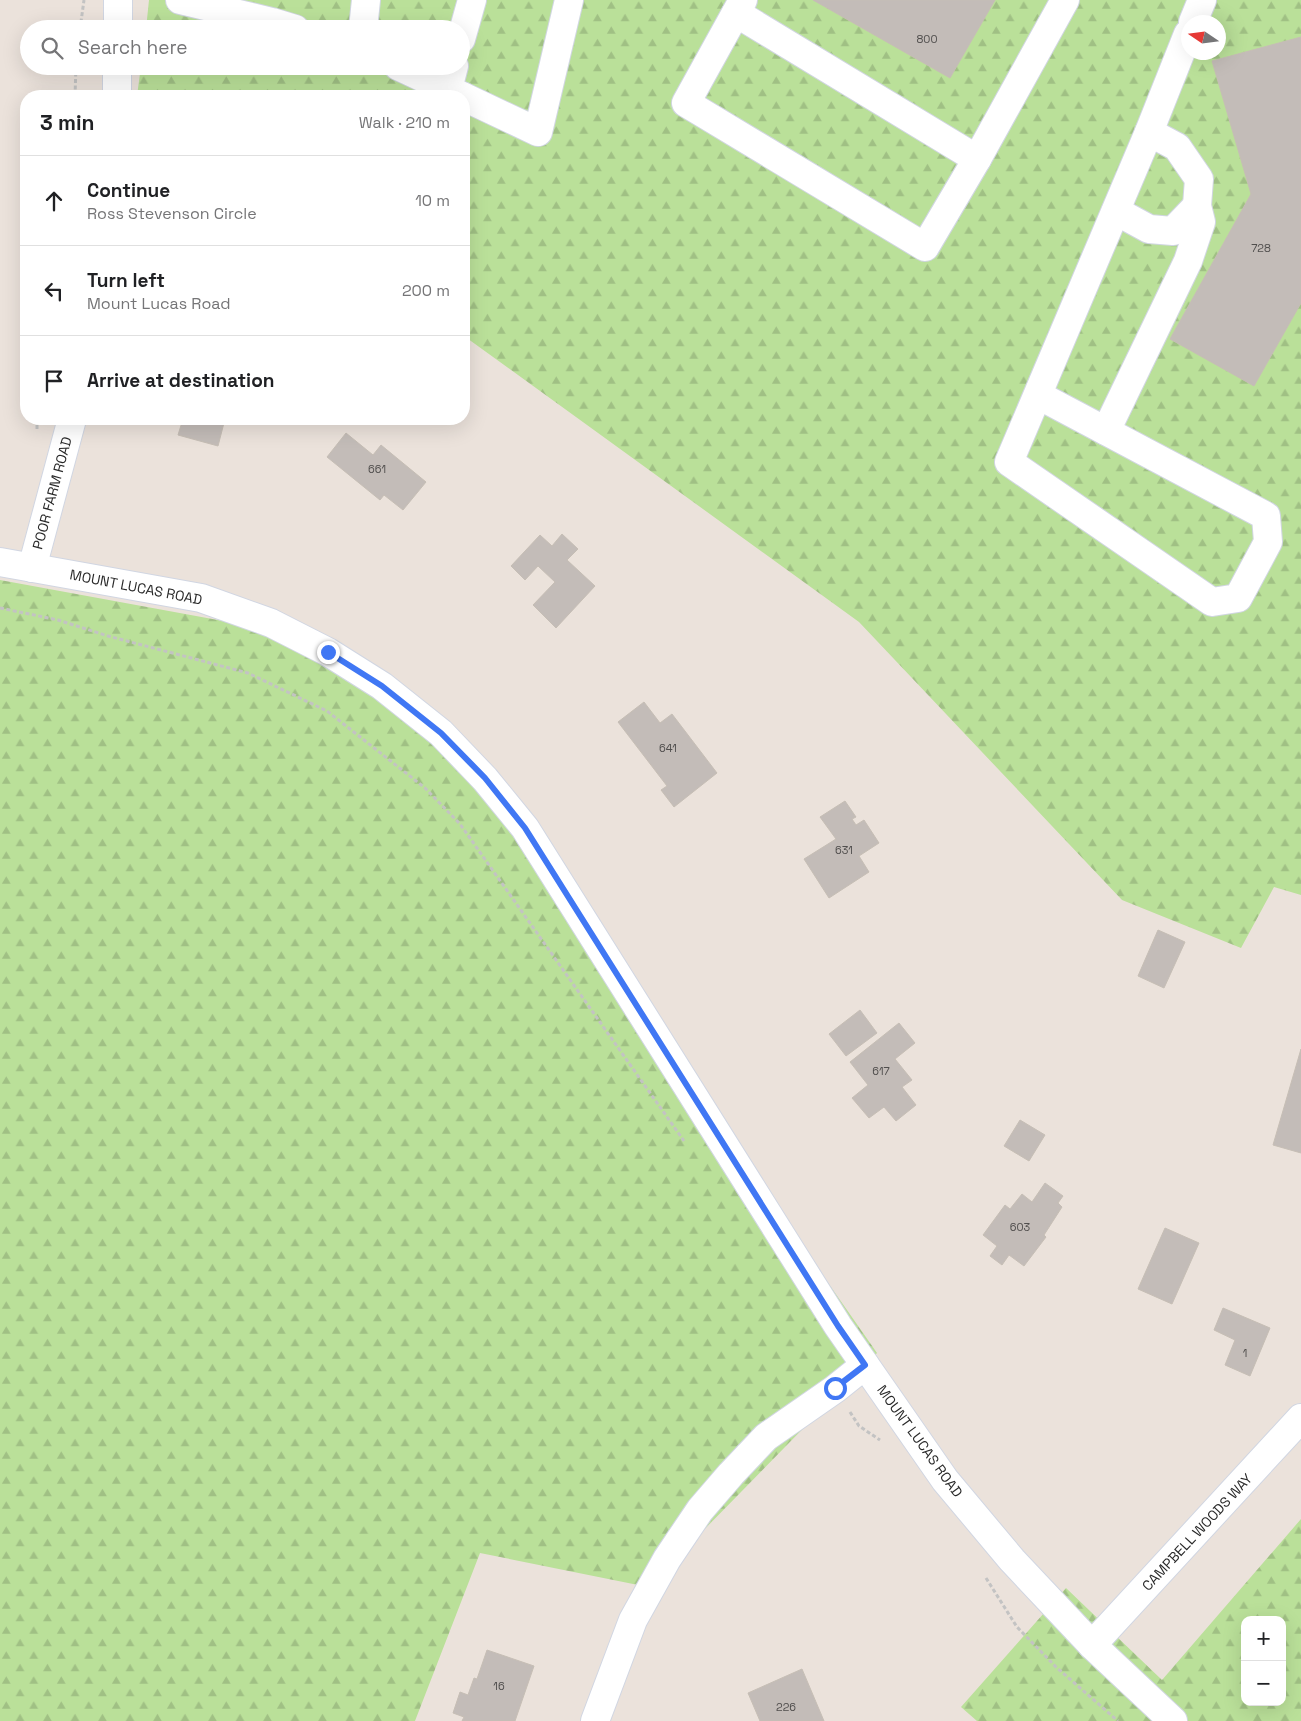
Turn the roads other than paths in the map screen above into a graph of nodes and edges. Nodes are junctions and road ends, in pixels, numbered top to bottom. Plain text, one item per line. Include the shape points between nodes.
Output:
1 (118, 0) edge
2 (180, 0) edge
3 (366, 0) edge
4 (472, 0) edge
5 (569, 0) edge
6 (1064, 0) edge
7 (1202, 0) edge
8 (740, 6) edge
9 (1196, 15) edge
10 (118, 20) edge
11 (259, 20) edge
12 (364, 20) edge
13 (466, 20) edge
14 (1181, 52) edge
15 (117, 75) edge
16 (423, 75) edge
17 (457, 87) edge
18 (116, 90) edge
19 (470, 94) edge
20 (1149, 132) junction
21 (978, 159) junction
22 (1197, 206) junction
23 (1116, 211) junction
24 (1038, 395) junction
25 (70, 425) edge
26 (1106, 431) junction
27 (0, 562) edge
28 (32, 568) junction
29 (865, 1365) junction
30 (1301, 1418) edge
31 (1092, 1645) junction
32 (595, 1721) edge
33 (1173, 1721) edge

1 - 10 street
2 - 11 street
3 - 12 street
4 - 13 street
5 - 19 street via 538,132
6 - 21 street
7 - 9 street
8 - 21 street
8 - 21 street via 686,103 704,115 925,247
14 - 20 street
15 - 18 street
16 - 17 street
20 - 22 street via 1177,147 1199,178
20 - 23 street
22 - 23 street via 1174,231 1149,229
22 - 26 street via 1200,222 1188,261
23 - 24 street
24 - 26 street
24 - 26 street via 1008,462 1212,602 1238,598 1268,542 1266,516
25 - 28 street, POOR FARM ROAD
27 - 28 street, MOUNT LUCAS ROAD
28 - 29 street, MOUNT LUCAS ROAD via 201,598 271,623 328,652 382,686 441,733 485,778 525,828
29 - 31 street, MOUNT LUCAS ROAD via 945,1480 1012,1560
29 - 32 street via 766,1437 700,1510 667,1559 634,1620
30 - 31 street, CAMPBELL WOODS WAY
31 - 33 street, MOUNT LUCAS ROAD

